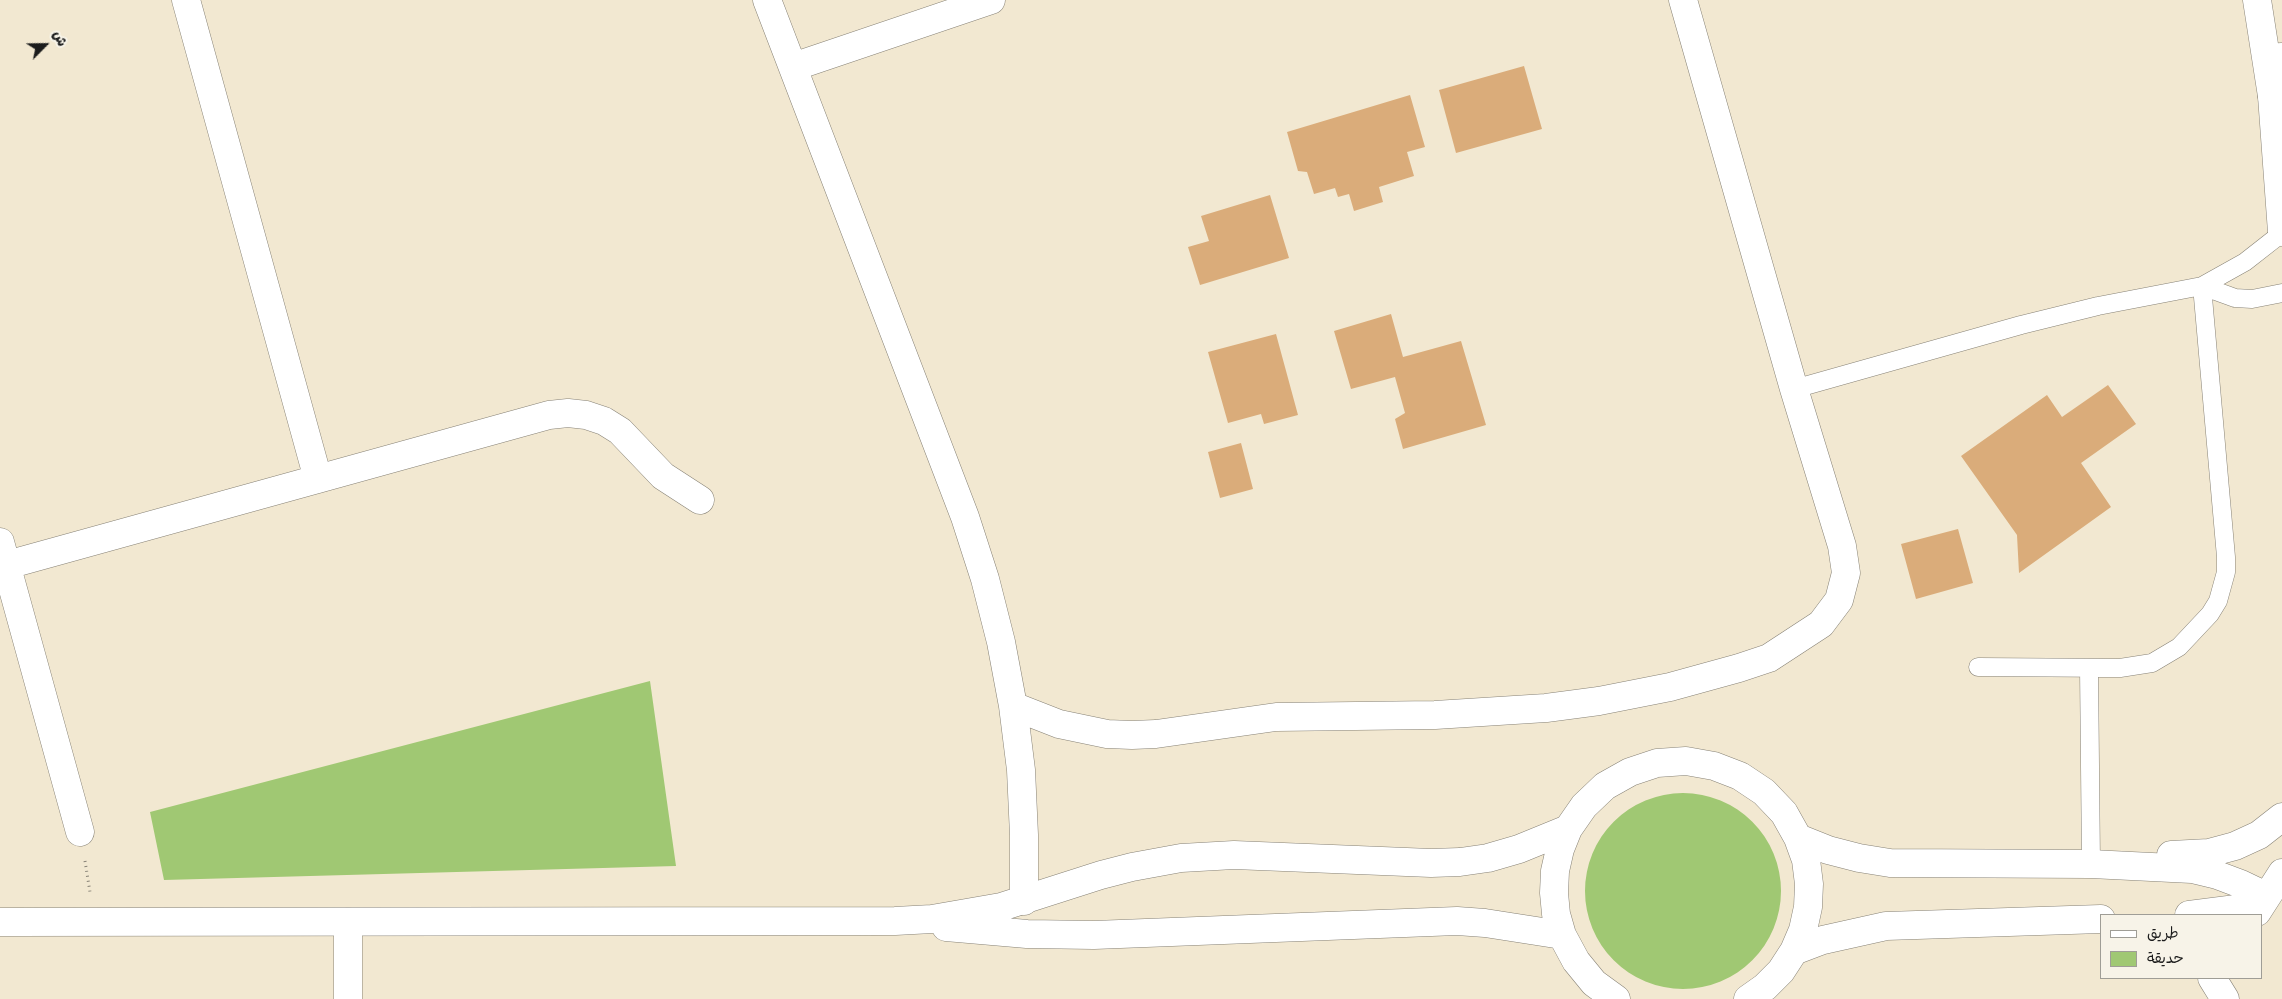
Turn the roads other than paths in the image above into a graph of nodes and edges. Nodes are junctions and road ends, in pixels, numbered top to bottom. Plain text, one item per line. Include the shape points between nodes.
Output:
1 (186, 0) edge
2 (767, 0) edge
3 (991, 0) edge
4 (1683, 0) edge
5 (2257, 0) edge
6 (2274, 58) edge
7 (793, 66) junction
8 (2277, 95) edge
9 (2282, 233) edge
10 (2202, 286) junction
11 (2282, 293) edge
12 (1794, 390) junction
13 (318, 479) junction
14 (700, 500) dead end
15 (3, 554) edge
16 (1978, 667) dead end
17 (2088, 668) junction
18 (1013, 706) junction
19 (2282, 817) edge
20 (1568, 829) junction
21 (80, 832) road end
22 (1798, 838) junction
23 (2091, 864) junction
24 (2133, 866) junction
25 (2282, 872) edge
26 (1024, 901) junction
27 (2260, 906) edge
28 (2197, 914) edge
29 (2100, 919) edge
30 (895, 921) junction
31 (0, 922) edge
32 (348, 922) junction
33 (1562, 935) junction
34 (1794, 952) junction
35 (2213, 979) edge
36 (2235, 979) edge
37 (348, 999) edge
38 (1616, 999) edge
39 (1748, 999) edge
40 (2225, 999) edge
41 (2234, 999) edge

1 - 13 street
2 - 7 street
3 - 7 street
4 - 12 street
5 - 6 street
6 - 8 street
7 - 18 street via 965,517 985,579
8 - 9 street
9 - 10 lane via 2245,262
10 - 11 lane via 2235,298 2252,299
10 - 12 lane via 2020,324
10 - 17 lane via 2226,557 2223,587 2210,614 2166,656 2136,667
12 - 18 street via 1842,546 1846,573 1839,600 1821,624 1769,658 1670,687 1546,708 1435,715 1276,717 1156,734 1083,730
13 - 14 street via 549,414 568,413 586,415 620,430 664,476
13 - 15 street
15 - 21 street
16 - 17 lane
17 - 23 lane
18 - 26 street via 1021,770
19 - 24 street via 2258,835 2235,846 2210,853 2159,855
20 - 22 street via 1584,806 1605,786 1630,772 1657,763 1686,761 1723,769 1764,792 1784,813
20 - 26 street via 1520,849 1460,862 1234,855 1181,858 1101,875
20 - 33 street via 1554,878 1556,914
22 - 23 street via 1828,850 1890,862
22 - 34 street via 1806,860 1809,884 1803,930
23 - 24 street
24 - 27 street via 2192,869 2217,875 2241,884
25 - 27 street
26 - 30 street via 969,913
27 - 28 street
29 - 34 street via 1886,926 1823,940
30 - 32 street
30 - 33 street via 960,929 1094,936 1457,921
31 - 32 street
32 - 37 street
33 - 38 street via 1576,961 1594,983
34 - 39 street via 1781,971
35 - 40 street
36 - 41 street

